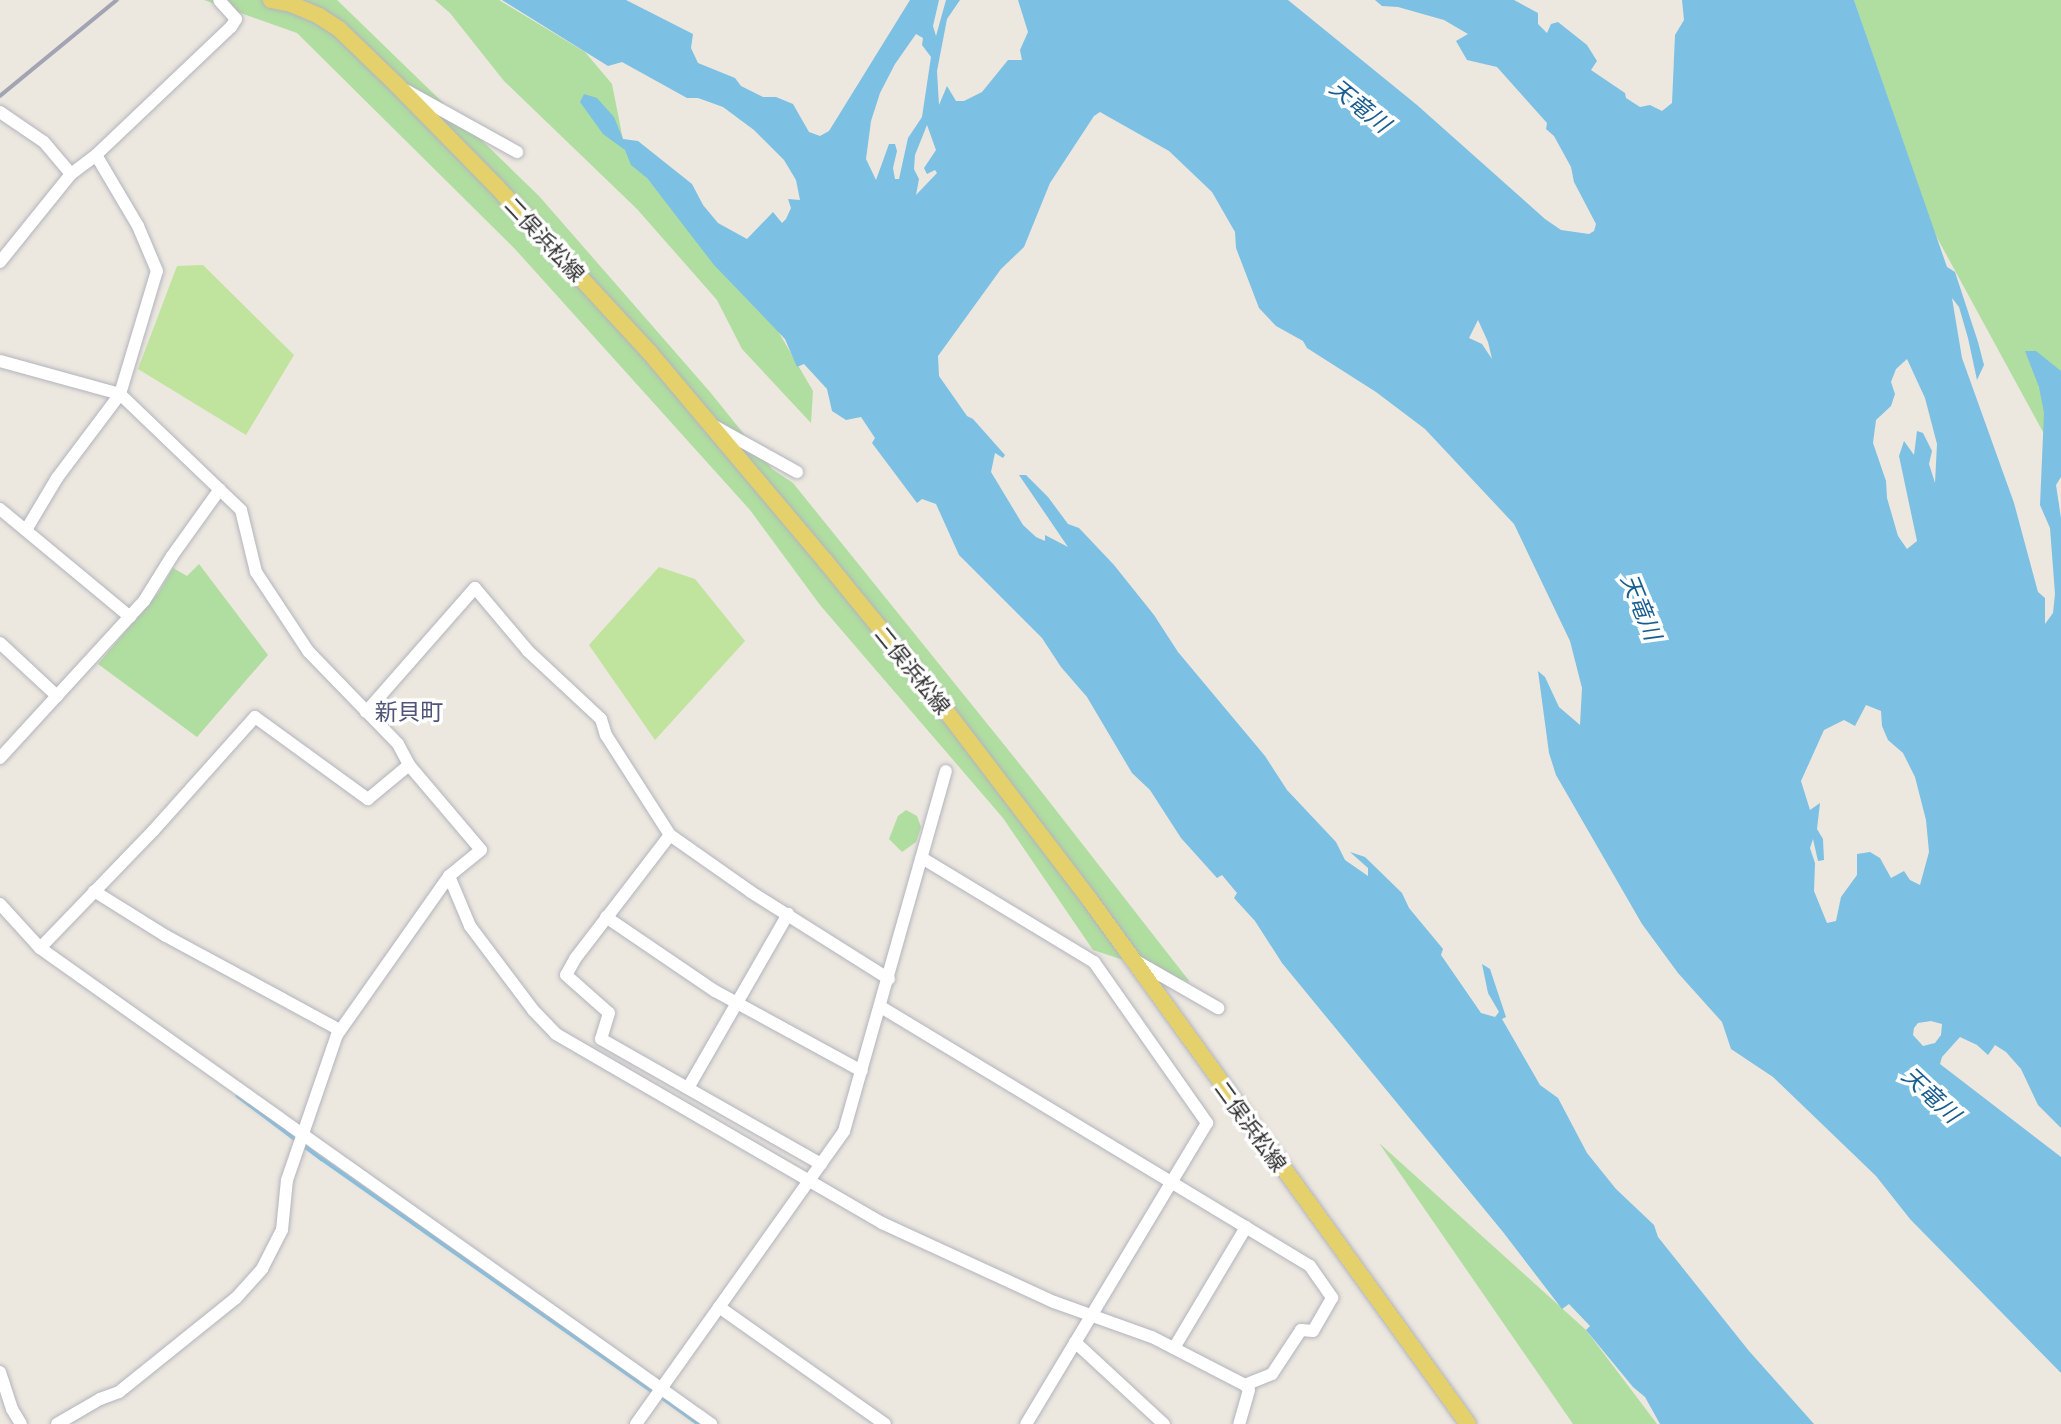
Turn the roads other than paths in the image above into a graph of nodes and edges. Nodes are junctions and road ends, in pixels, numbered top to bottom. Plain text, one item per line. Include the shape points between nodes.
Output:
1 (219, 0) edge
2 (271, 0) edge
3 (397, 85) junction
4 (0, 112) edge
5 (517, 152) dead end
6 (96, 155) junction
7 (71, 174) junction
8 (0, 262) edge
9 (0, 361) edge
10 (120, 394) junction
11 (708, 422) junction
12 (796, 472) dead end
13 (220, 489) junction
14 (0, 509) edge
15 (26, 530) junction
16 (130, 617) junction
17 (0, 643) edge
18 (57, 696) junction
19 (366, 712) junction
20 (0, 758) edge
21 (409, 765) junction
22 (946, 771) dead end
23 (670, 835) junction
24 (922, 858) junction
25 (449, 876) junction
26 (94, 891) junction
27 (0, 904) edge
28 (788, 914) junction
29 (606, 917) junction
30 (40, 948) junction
31 (1128, 956) junction
32 (889, 979) junction
33 (737, 1004) junction
34 (881, 1007) junction
35 (1218, 1008) dead end
36 (340, 1030) junction
37 (862, 1071) junction
38 (688, 1088) junction
39 (303, 1136) junction
40 (821, 1164) junction
41 (810, 1179) junction
42 (1171, 1181) junction
43 (1246, 1227) junction
44 (719, 1307) junction
45 (1091, 1313) junction
46 (1075, 1342) junction
47 (1174, 1348) junction
48 (0, 1372) edge
49 (1245, 1385) junction
50 (660, 1390) junction
51 (21, 1424) edge
52 (57, 1424) edge
53 (636, 1424) edge
54 (711, 1424) edge
55 (885, 1424) edge
56 (1026, 1424) edge
57 (1164, 1424) edge
58 (1240, 1424) edge
59 (1468, 1424) edge

1 - 6 street via 236,19 231,27
2 - 3 main road, 二俣浜松線 via 329,22
3 - 5 street
3 - 11 main road, 二俣浜松線 via 560,255
4 - 7 street via 44,142
6 - 7 street
6 - 10 street via 138,226 157,271
7 - 8 street
9 - 10 street
10 - 13 street
10 - 15 street via 57,478
11 - 12 street
11 - 31 main road, 二俣浜松線 via 924,682
13 - 16 street
13 - 19 street via 241,510 256,572 308,651
14 - 15 street
15 - 16 street
16 - 18 street
17 - 18 street
18 - 20 street
19 - 21 street via 398,744
19 - 23 street via 475,588 528,651 601,719 606,735
21 - 25 street via 481,850
21 - 26 street via 368,799 255,717
22 - 24 street
23 - 28 street
23 - 29 street
24 - 32 street
24 - 42 street via 1094,962 1207,1123
25 - 36 street
25 - 41 street via 470,926 556,1034
26 - 30 street
26 - 36 street via 166,936
27 - 30 street
28 - 32 street
28 - 33 street
29 - 33 street
29 - 38 street via 566,975 609,1013 601,1039
30 - 39 street
31 - 35 street
31 - 59 main road, 二俣浜松線
32 - 34 street
33 - 37 street
33 - 38 street
34 - 37 street
34 - 42 street
36 - 39 street
37 - 40 street via 844,1131
38 - 40 street
39 - 50 street
39 - 52 street via 286,1180 282,1230 261,1269 236,1298 119,1392
40 - 41 street
41 - 44 street
41 - 45 street via 882,1223 1054,1301
42 - 43 street
42 - 45 street
43 - 47 street
43 - 49 street via 1310,1266 1332,1298 1313,1331 1301,1330 1272,1374
44 - 50 street
44 - 55 street
45 - 46 street
45 - 47 street
46 - 56 street
46 - 57 street
47 - 49 street
48 - 51 street
49 - 58 street via 1249,1390
50 - 53 street
50 - 54 street

